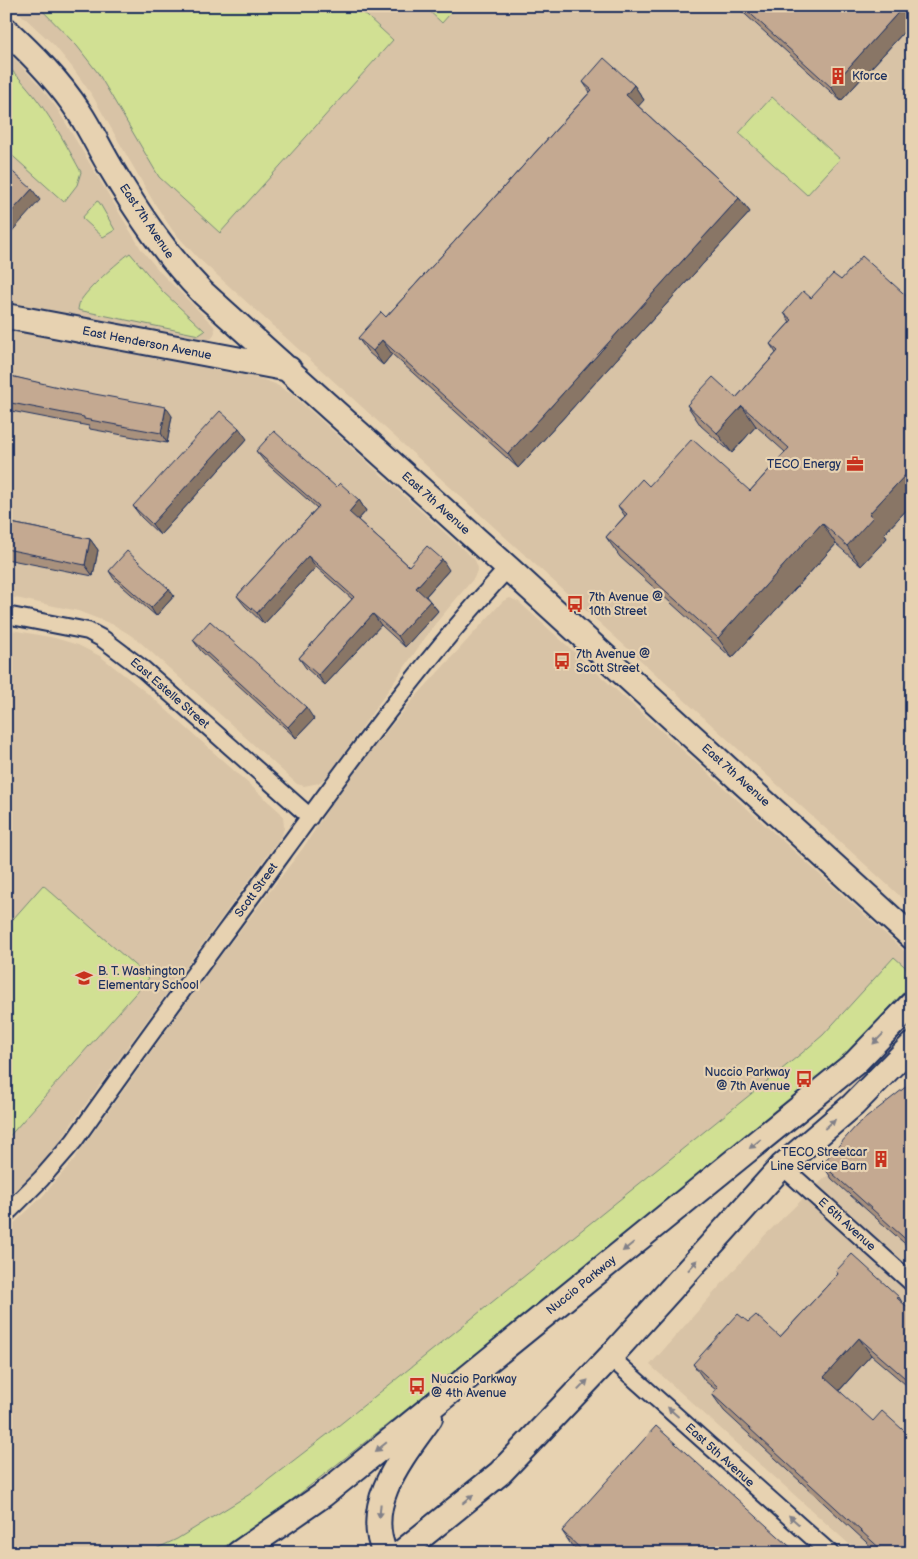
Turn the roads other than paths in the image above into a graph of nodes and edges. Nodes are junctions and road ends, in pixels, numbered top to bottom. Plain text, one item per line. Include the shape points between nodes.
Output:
1 (6, 30) edge
2 (6, 316) edge
3 (288, 369) junction
4 (508, 568) junction
5 (6, 615) edge
6 (310, 817) junction
7 (912, 936) edge
8 (912, 1004) edge
9 (912, 1045) edge
10 (782, 1166) junction
11 (6, 1214) edge
12 (912, 1283) edge
13 (610, 1357) junction
14 (446, 1394) junction
15 (239, 1553) edge
16 (385, 1553) edge
17 (401, 1553) edge
18 (830, 1553) edge

1 - 3 main road, East 7th Avenue via 56,80 80,112 140,215 178,267
2 - 3 main road, East Henderson Avenue
3 - 4 main road, East 7th Avenue
4 - 6 street, Scott Street via 400,696
4 - 7 main road, East 7th Avenue
5 - 6 street, East Estelle Street via 88,632 120,649
6 - 11 street, Scott Street via 74,1141
8 -> 14 main road, Nuccio Parkway via 856,1063
10 -> 9 main road via 853,1104
10 - 12 street, E 6th Avenue
13 -> 10 main road
17 -> 13 main road via 500,1473
18 -> 13 street, East 5th Avenue
14 -> 15 main road, Nuccio Parkway via 322,1495
14 -> 16 main road via 395,1467 382,1497 379,1526

